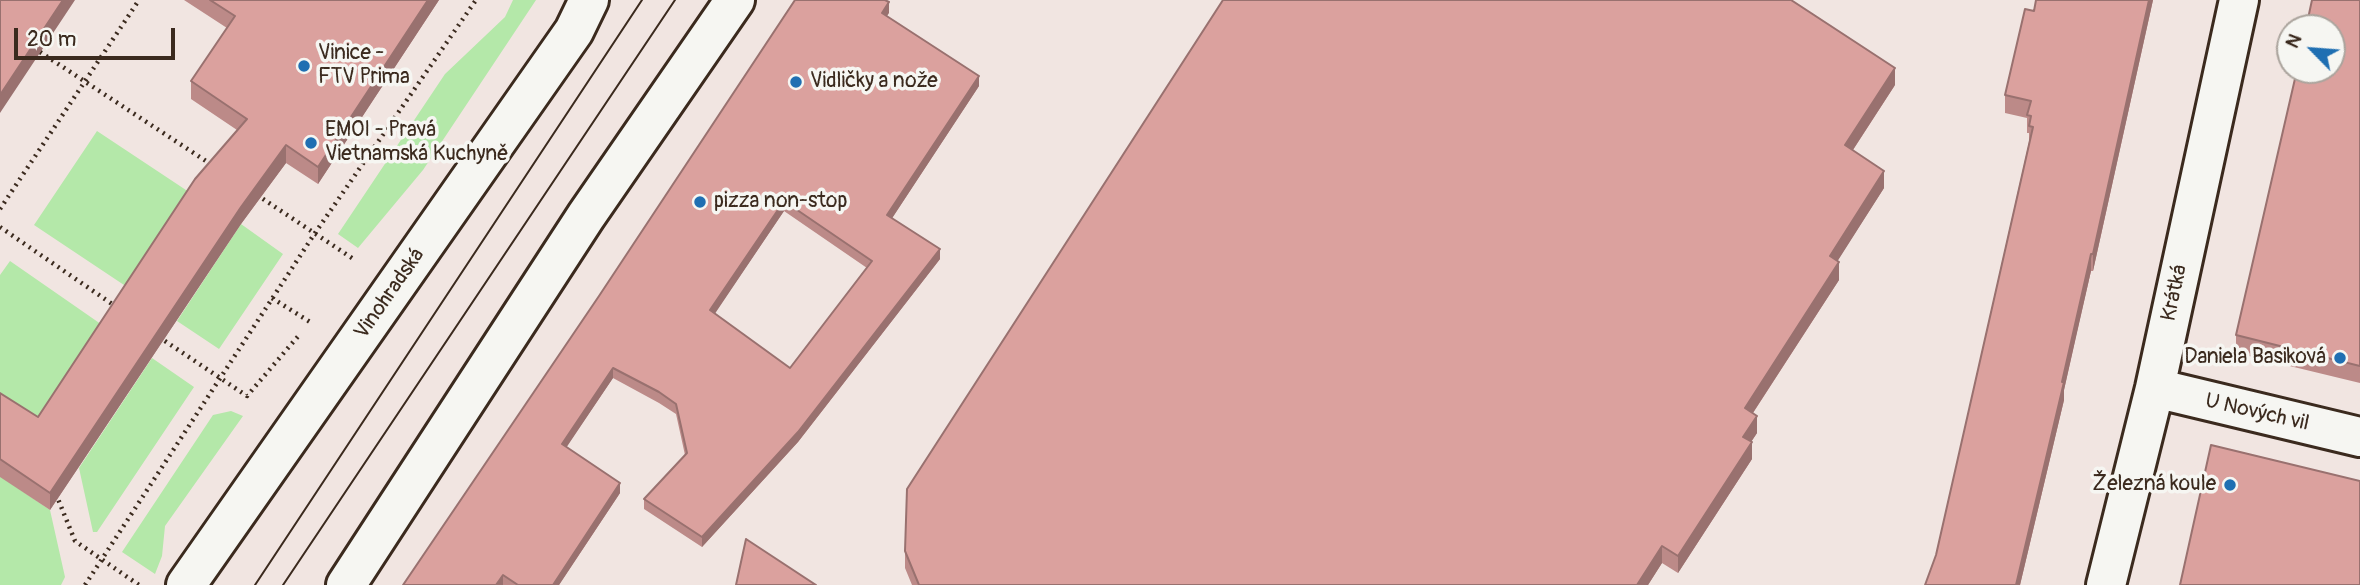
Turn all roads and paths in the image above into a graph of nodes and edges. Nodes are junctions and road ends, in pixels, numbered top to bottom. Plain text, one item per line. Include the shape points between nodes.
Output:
1 (139, 0) edge
2 (476, 0) edge
3 (589, 0) edge
4 (2239, 0) edge
5 (727, 11) edge
6 (40, 52) edge
7 (86, 82) junction
8 (219, 170) edge
9 (251, 191) edge
10 (0, 209) edge
11 (0, 227) edge
12 (315, 233) junction
13 (350, 256) dead end
14 (272, 298) junction
15 (123, 312) edge
16 (318, 313) dead end
17 (301, 333) dead end
18 (156, 334) edge
19 (220, 378) junction
20 (2155, 388) junction
21 (2360, 437) edge
22 (52, 485) edge
23 (101, 559) junction
24 (85, 585) edge
25 (139, 585) edge
26 (186, 585) edge
27 (346, 585) edge
28 (2106, 585) edge

1 - 7 path
2 - 12 path
3 - 26 main road, Vinohradská via 574,31
4 - 20 main road, Krátká
5 - 27 main road via 586,216
6 - 7 path
7 - 8 path
7 - 10 path
9 - 12 path
11 - 15 path
12 - 13 path
12 - 14 path
14 - 16 path via 310,323
14 - 19 path
17 - 19 path via 247,396
18 - 19 path
19 - 23 path
20 - 21 main road, U Nových vil
20 - 28 main road, Krátká
22 - 23 path via 75,541
23 - 24 path
23 - 25 path

